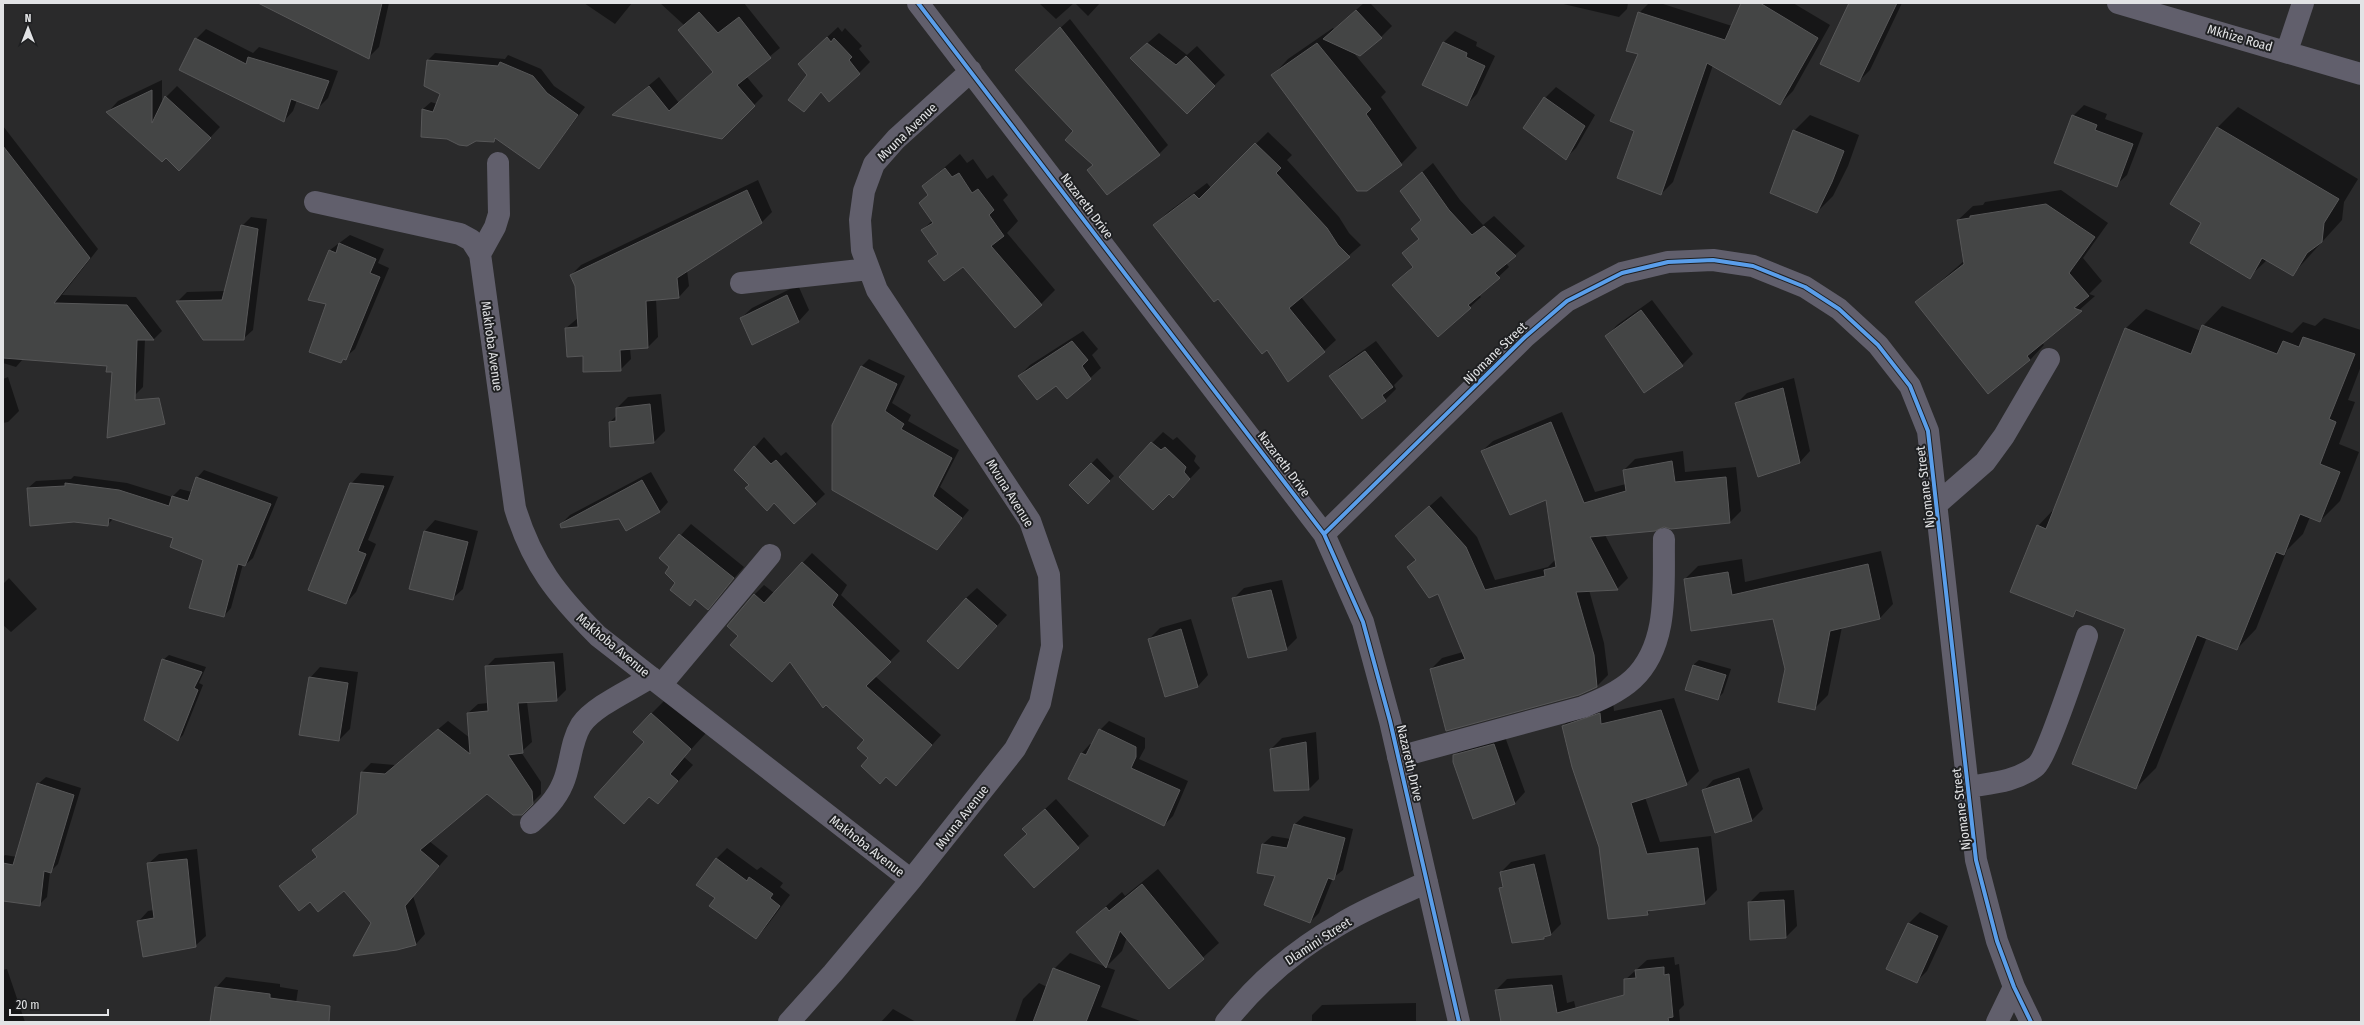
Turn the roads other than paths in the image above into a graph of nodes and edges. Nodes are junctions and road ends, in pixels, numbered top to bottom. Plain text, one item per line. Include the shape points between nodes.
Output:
1 (918, 3) edge
2 (2118, 3) edge
3 (2303, 3) edge
4 (2287, 51) junction
5 (971, 71) junction
6 (2361, 74) edge
7 (498, 163) dead end
8 (315, 202) dead end
9 (480, 254) junction
10 (869, 269) junction
11 (741, 283) dead end
12 (2049, 359) dead end
13 (1937, 504) junction
14 (1324, 534) junction
15 (1664, 539) dead end
16 (770, 555) dead end
17 (2087, 636) dead end
18 (656, 681) junction
19 (1398, 757) junction
20 (1968, 787) junction
21 (531, 823) dead end
22 (912, 880) junction
23 (1426, 882) junction
24 (2014, 987) junction
25 (789, 1022) edge
26 (1226, 1022) edge
27 (1459, 1022) edge
28 (1997, 1022) edge
29 (2031, 1022) edge

1 - 5 street, Nazareth Drive
2 - 4 street, Mkhize Road
3 - 4 street
4 - 6 street, Mkhize Road
5 - 10 street, Mvuna Avenue via 896,139 874,164 864,192 860,220 862,250
5 - 14 street, Nazareth Drive
7 - 9 street via 499,214 496,227
8 - 9 street via 460,234 471,240
9 - 18 street, Makhoba Avenue via 510,476 515,508 524,538 542,571 564,602 598,636
10 - 11 street
10 - 22 street, Mvuna Avenue via 877,290 1030,522 1049,574 1052,646 1040,703 1015,749
12 - 13 street via 1986,462
13 - 14 street, Njomane Street via 1928,431 1910,386 1878,345 1839,309 1805,287 1753,266 1713,260 1668,262 1622,273 1567,301 1525,337
13 - 20 street, Njomane Street
14 - 19 street, Nazareth Drive via 1363,622
15 - 19 street via 1663,609 1649,660 1633,679 1610,695 1583,707
16 - 18 street
17 - 20 street via 2037,766 2018,778
18 - 21 street via 598,709 581,725 571,748 563,782 553,802
18 - 22 street, Makhoba Avenue
19 - 23 street, Nazareth Drive
20 - 24 street, Njomane Street via 1976,860 1997,941
22 - 25 street, Mvuna Avenue
23 - 26 street, Dlamini Street via 1339,925 1288,959 1249,994
23 - 27 street, Nazareth Drive
24 - 28 street
24 - 29 street, Njomane Street

